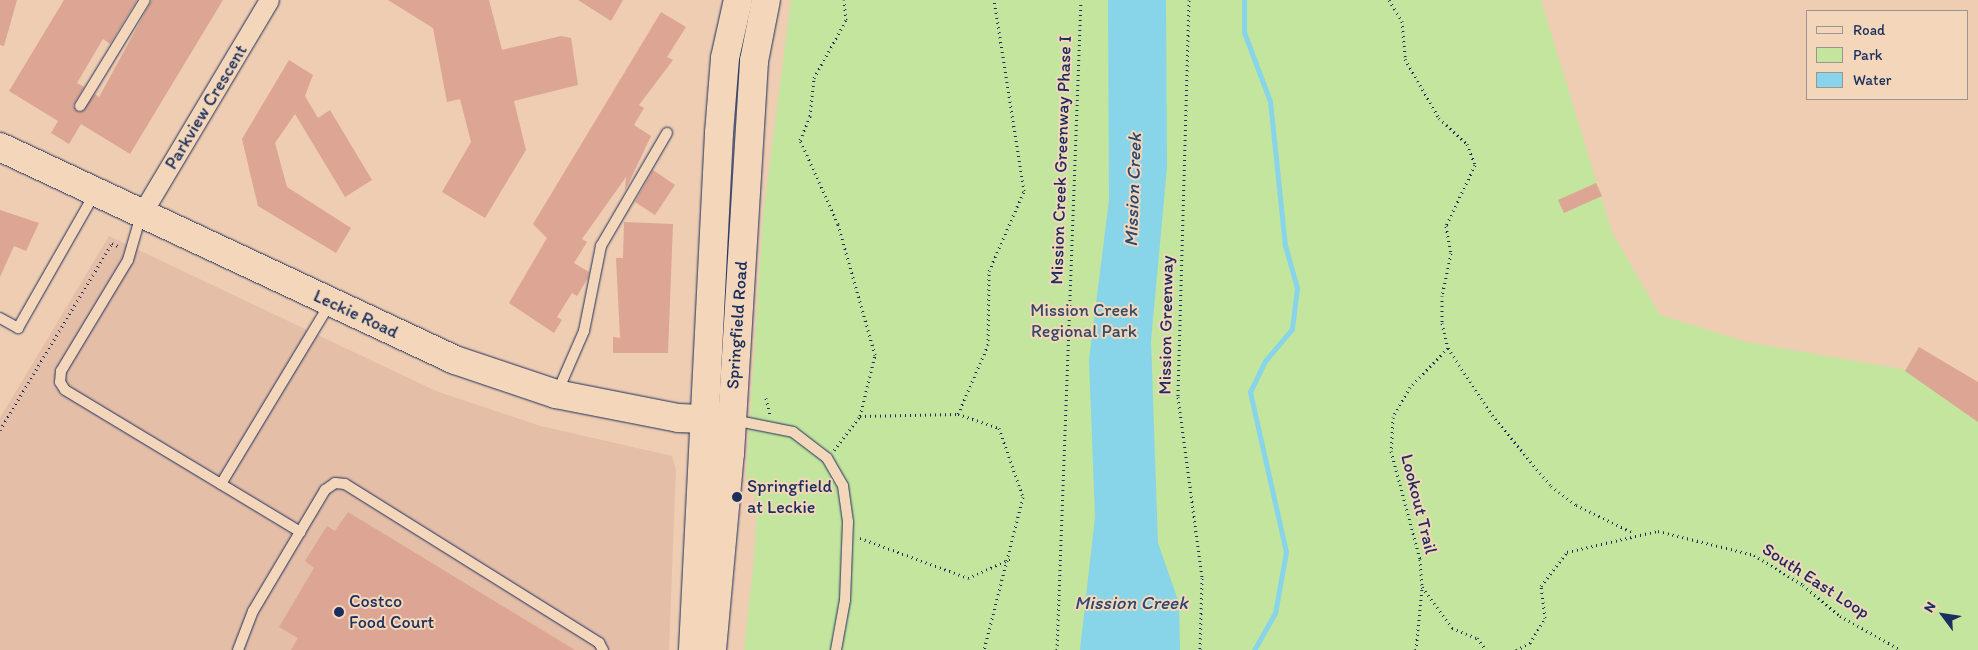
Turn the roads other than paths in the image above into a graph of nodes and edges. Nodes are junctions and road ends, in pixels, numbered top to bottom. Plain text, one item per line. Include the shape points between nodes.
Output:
1 (145, 0) edge
2 (269, 0) edge
3 (738, 0) edge
4 (766, 0) edge
5 (80, 106) dead end
6 (667, 133) dead end
7 (0, 147) edge
8 (95, 192) junction
9 (142, 213) junction
10 (330, 302) junction
11 (0, 318) edge
12 (556, 394) junction
13 (702, 419) junction
14 (731, 420) junction
15 (221, 484) junction
16 (300, 532) junction
17 (238, 650) edge
18 (603, 650) edge
19 (693, 650) edge
20 (712, 650) edge
21 (836, 650) edge

1 - 5 lane
2 - 9 street, Parkview Crescent
3 - 13 main road, Springfield Road via 725,58 718,133
4 - 14 main road, Springfield Road via 754,61
6 - 12 lane via 601,246 584,330
7 - 8 main road, Leckie Road
8 - 9 main road, Leckie Road
8 - 11 lane via 18,328
9 - 10 main road, Leckie Road
9 - 15 lane via 130,252 61,371 60,382 65,390
10 - 12 main road, Leckie Road via 455,360
10 - 15 lane
12 - 13 main road, Leckie Road
13 - 14 main road, Leckie Road
13 - 19 main road, Springfield Road
14 - 20 main road, Springfield Road
14 - 21 lane via 793,432 828,458 843,486 848,534 845,600
15 - 16 lane
16 - 17 lane via 253,611
16 - 18 lane via 325,490 335,483 345,484 599,643

